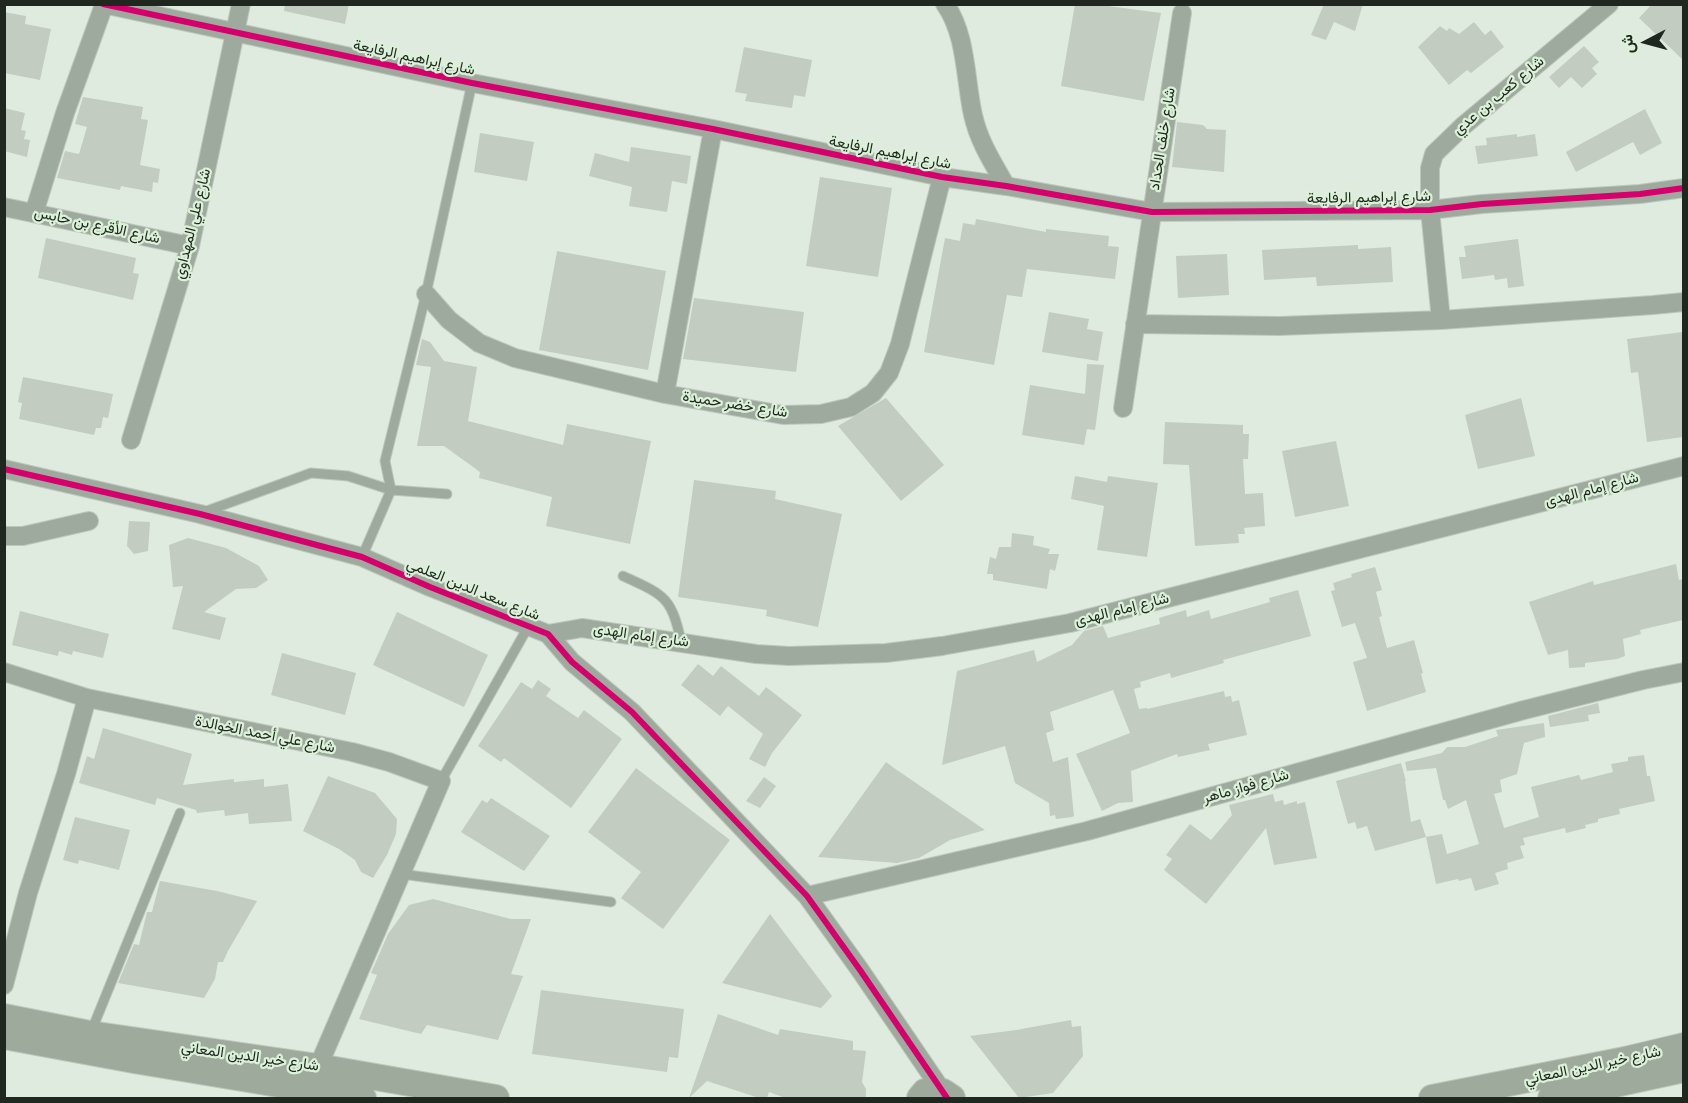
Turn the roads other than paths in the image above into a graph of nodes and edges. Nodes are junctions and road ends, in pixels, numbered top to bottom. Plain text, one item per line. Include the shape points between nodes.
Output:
1 (241, 4) edge
2 (945, 4) edge
3 (1609, 4) edge
4 (103, 5) edge
5 (1182, 13) dead end
6 (235, 33) junction
7 (472, 83) junction
8 (713, 129) junction
9 (942, 177) junction
10 (1006, 186) junction
11 (1683, 188) edge
12 (4, 207) edge
13 (1430, 210) junction
14 (1152, 212) junction
15 (34, 213) junction
16 (190, 246) junction
17 (426, 294) junction
18 (1683, 302) edge
19 (1441, 320) junction
20 (1135, 324) junction
21 (665, 394) junction
22 (1123, 408) dead end
23 (131, 440) dead end
24 (1683, 466) edge
25 (4, 469) edge
26 (391, 490) junction
27 (447, 494) dead end
28 (200, 514) junction
29 (89, 521) dead end
30 (4, 536) edge
31 (362, 557) junction
32 (623, 576) dead end
33 (528, 627) junction
34 (548, 634) junction
35 (681, 642) junction
36 (4, 672) edge
37 (1683, 672) edge
38 (87, 698) junction
39 (441, 781) junction
40 (180, 813) dead end
41 (400, 874) junction
42 (807, 896) junction
43 (611, 902) dead end
44 (4, 985) edge
45 (4, 1017) edge
46 (90, 1034) junction
47 (4, 1036) edge
48 (1683, 1046) edge
49 (318, 1067) junction
50 (1683, 1069) edge
51 (936, 1096) edge
52 (363, 1098) edge
53 (496, 1098) edge
54 (1432, 1098) edge
55 (1551, 1098) edge

1 - 6 street, شارع علي المهداوي
2 - 10 street via 962,49 974,117 985,151
3 - 13 street, شارع كعب بن عدي via 1440,146 1430,168
4 - 6 street, شارع إبراهيم الرفايعة
4 - 15 street
5 - 14 street, شارع خلف الحداد
6 - 7 street, شارع إبراهيم الرفايعة
6 - 16 street, شارع علي المهداوي
7 - 8 street, شارع إبراهيم الرفايعة
7 - 17 lane
8 - 9 street, شارع إبراهيم الرفايعة
8 - 21 street
9 - 10 street, شارع إبراهيم الرفايعة
9 - 21 street, شارع خضر حميدة via 900,344 889,373 873,393 851,407 821,414 783,415
10 - 14 street, شارع إبراهيم الرفايعة
11 - 13 street, شارع إبراهيم الرفايعة
12 - 15 street, شارع الأقرع بن حابس
13 - 14 street, شارع إبراهيم الرفايعة
13 - 19 street, شارع كعب بن عدي
14 - 20 street, شارع خلف الحداد
15 - 16 street, شارع الأقرع بن حابس
16 - 23 street, شارع علي المهداوي
17 - 21 street, شارع خضر حميدة via 449,320 479,343 515,358
17 - 26 lane via 385,461
18 - 19 street
19 - 20 street via 1279,326
20 - 22 street, شارع خلف الحداد
24 - 35 street, شارع إمام الهدى via 1070,623 942,646 886,653 789,656
25 - 28 street, شارع سعد الدين العلمي
26 - 27 lane
26 - 28 lane via 348,476 311,473
26 - 31 lane
28 - 31 street, شارع سعد الدين العلمي
29 - 30 street via 23,536
31 - 33 street, شارع سعد الدين العلمي
32 - 35 lane via 660,593 676,616
33 - 34 street, شارع سعد الدين العلمي
33 - 39 lane
34 - 35 street, شارع إمام الهدى via 582,628
34 - 42 street, شارع سعد الدين العلمي via 572,662 632,712
36 - 38 street, شارع علي أحمد الخوالدة
37 - 42 street, شارع فواز ماهر via 1524,710 1088,831
38 - 39 street, شارع علي أحمد الخوالدة via 352,752
38 - 44 street
39 - 41 street
40 - 46 lane
41 - 43 lane
41 - 49 street
42 - 51 street, شارع سعد الدين العلمي via 905,1037
45 - 46 street, شارع خير الدين المعاني
46 - 49 street, شارع خير الدين المعاني
47 - 52 street, شارع خير الدين المعاني
48 - 54 street, شارع خير الدين المعاني
49 - 53 street, شارع خير الدين المعاني
50 - 55 street, شارع خير الدين المعاني

